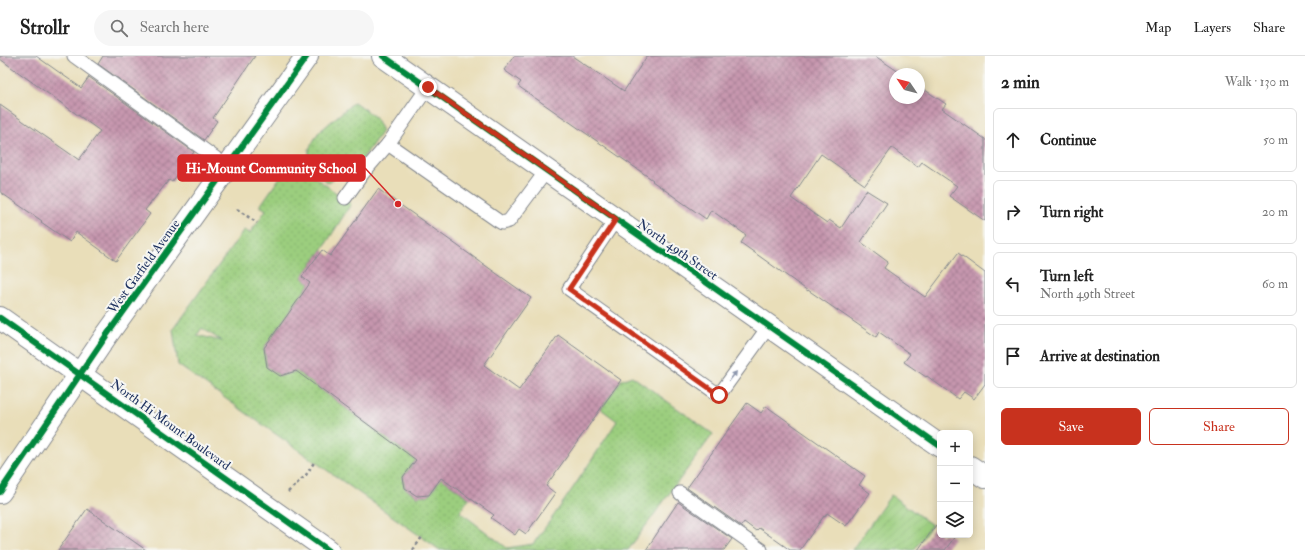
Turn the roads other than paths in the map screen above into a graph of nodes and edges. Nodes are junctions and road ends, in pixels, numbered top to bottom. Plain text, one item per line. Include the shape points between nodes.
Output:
1 (74, 56) edge
2 (307, 56) edge
3 (383, 56) edge
4 (428, 87) junction
5 (388, 144) junction
6 (228, 167) junction
7 (547, 170) junction
8 (345, 198) dead end
9 (616, 219) junction
10 (0, 318) edge
11 (769, 326) junction
12 (81, 374) junction
13 (937, 444) edge
14 (973, 469) edge
15 (985, 477) edge
16 (0, 492) edge
17 (680, 493) dead end
18 (328, 550) edge
19 (761, 550) edge

1 - 6 lane
2 - 6 street, West Garfield Avenue
3 - 4 street, North 49th Street
4 - 5 lane
4 - 7 street, North 49th Street
5 - 7 lane via 502,223 509,221
5 - 8 lane
6 - 12 street, West Garfield Avenue
7 - 9 street, North 49th Street
9 - 11 street, North 49th Street
9 -> 11 lane via 569,289 719,395
10 - 12 street, North Hi Mount Boulevard
11 - 13 street, North 49th Street
12 - 16 street, West Garfield Avenue
12 - 18 street, North Hi Mount Boulevard
14 - 15 street
17 - 19 lane

